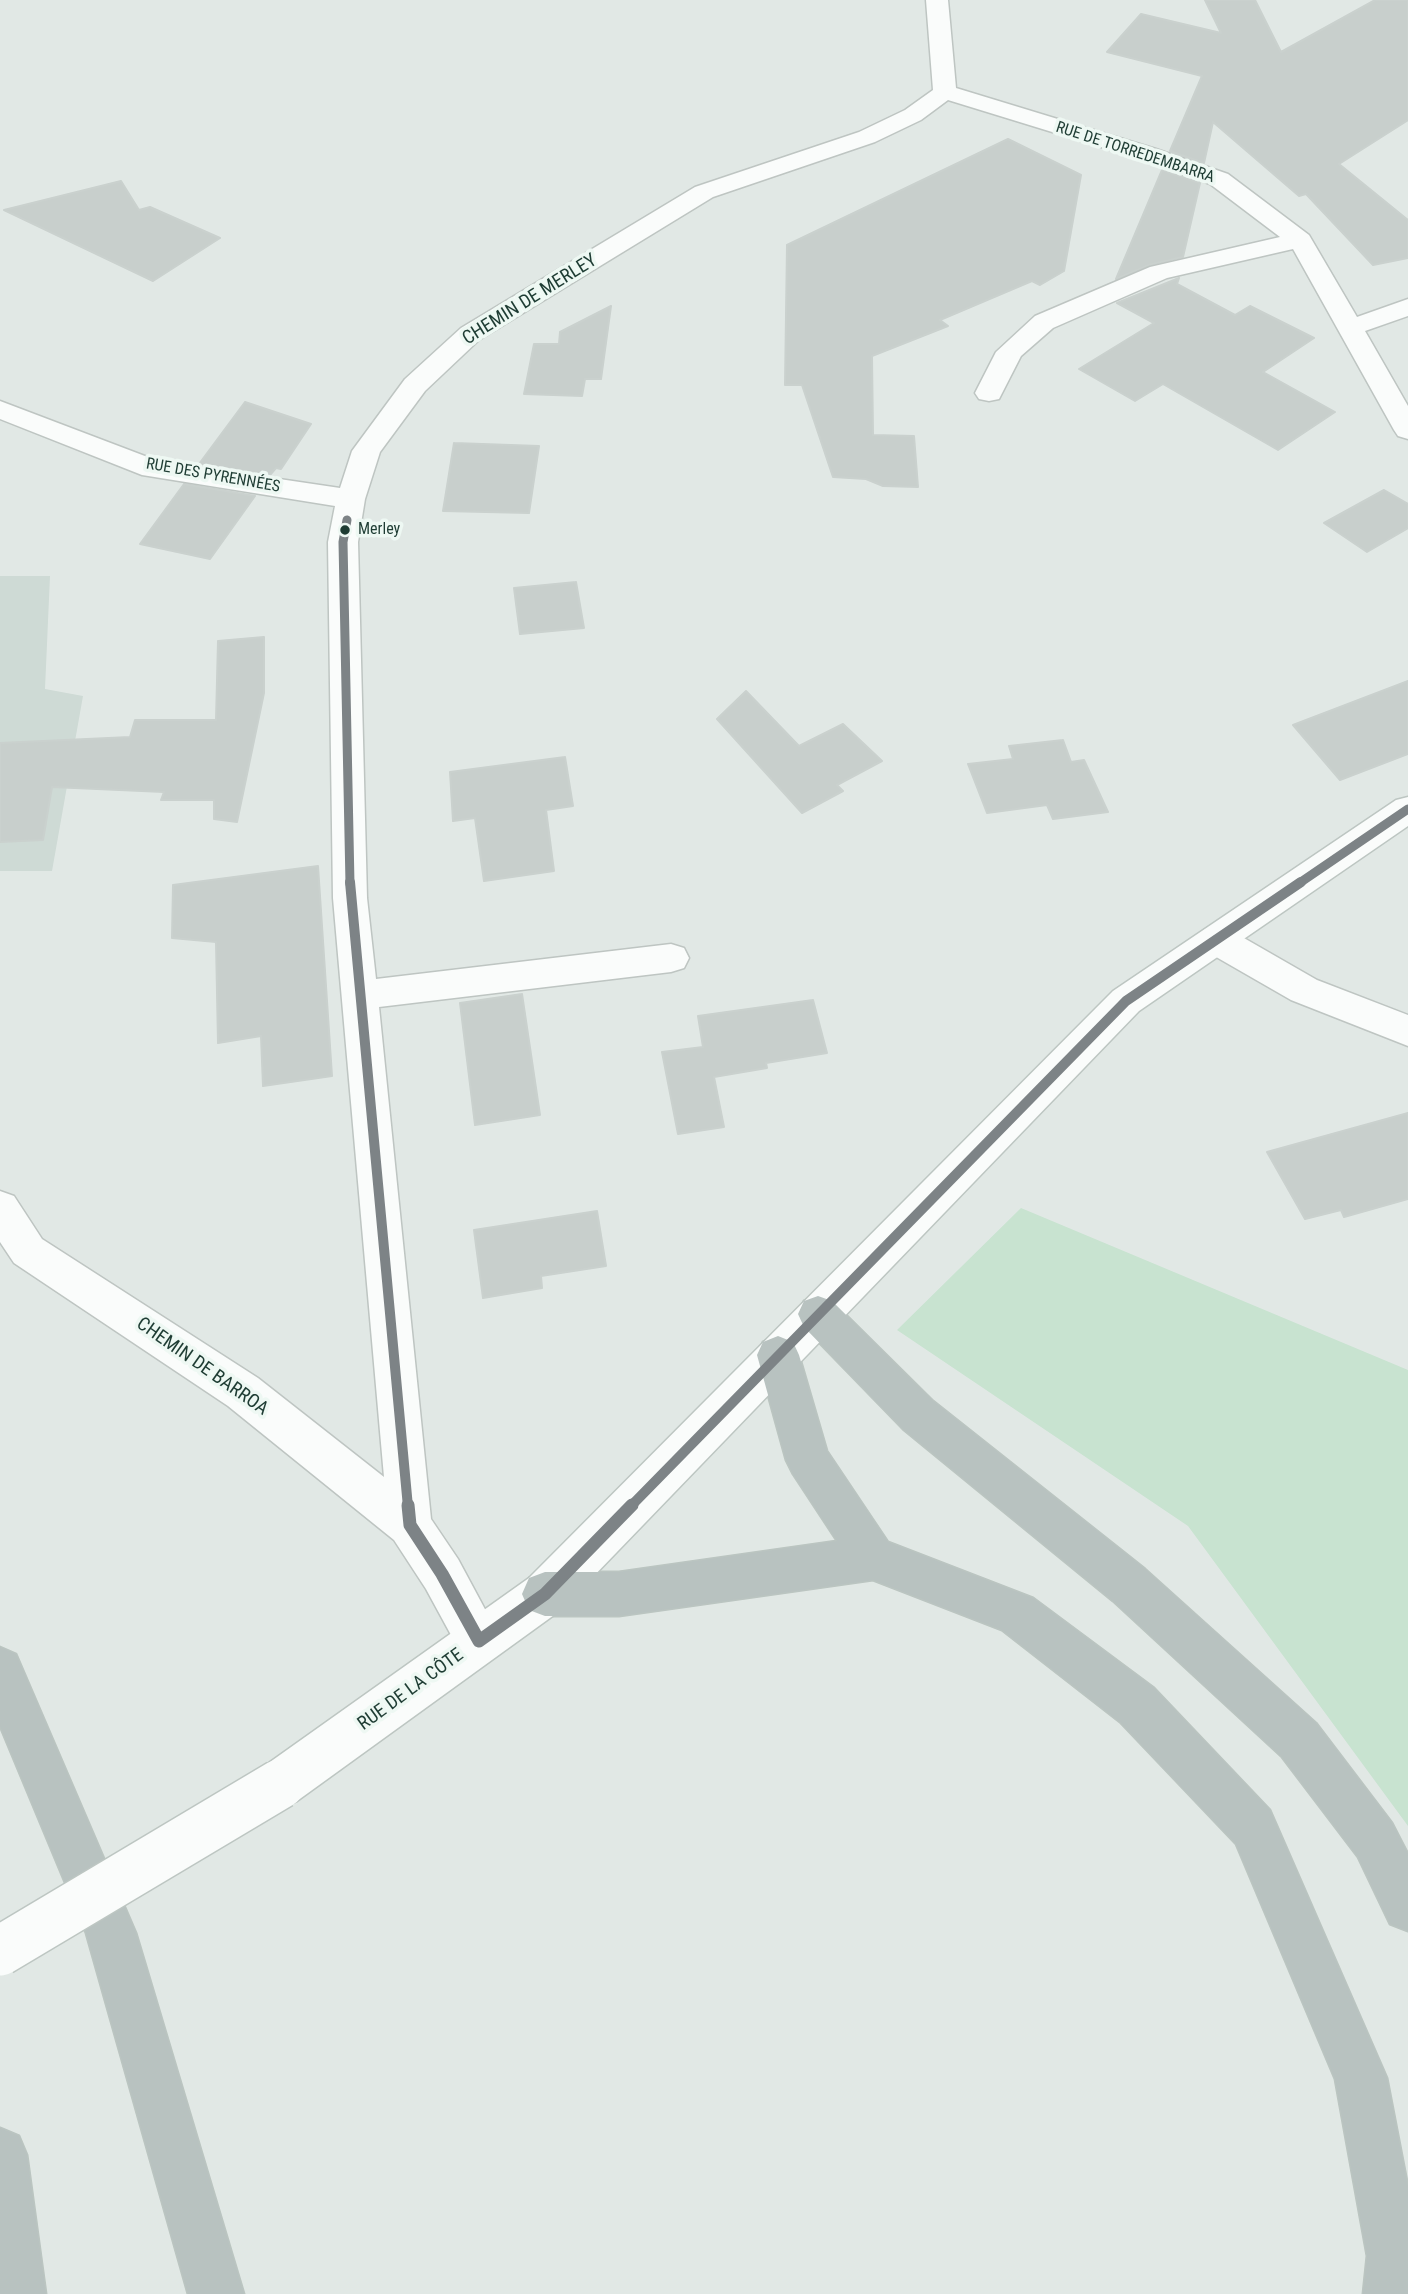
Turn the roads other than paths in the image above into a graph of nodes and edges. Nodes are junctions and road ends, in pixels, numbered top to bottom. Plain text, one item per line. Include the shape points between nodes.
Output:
1 (937, 0) edge
2 (945, 92) junction
3 (1300, 240) junction
4 (1408, 307) edge
5 (1350, 328) junction
6 (989, 393) dead end
7 (0, 409) edge
8 (1408, 430) edge
9 (351, 499) junction
10 (1408, 809) edge
11 (1217, 940) junction
12 (671, 958) dead end
13 (360, 995) junction
14 (1408, 1031) edge
15 (0, 1208) edge
16 (818, 1314) junction
17 (779, 1355) junction
18 (410, 1525) junction
19 (873, 1558) junction
20 (545, 1594) junction
21 (479, 1642) junction
22 (0, 1670) edge
23 (1408, 1906) edge
24 (0, 1951) edge
25 (0, 2155) edge
26 (19, 2294) edge
27 (216, 2294) edge
28 (1391, 2294) edge

1 - 2 street
2 - 3 street, RUE DE TORREDEMBARRA via 1219,179
2 - 9 street, CHEMIN DE MERLEY via 913,115 867,137 704,192 470,334 415,385 366,451
3 - 5 street, RUE DE TORREDEMBARRA
3 - 6 street via 1159,272 1044,322 1009,352
4 - 5 street
5 - 8 street, RUE DE TORREDEMBARRA
7 - 9 street, RUE DES PYRENNÉES via 152,469
9 - 13 street, CHEMIN DE MERLEY via 343,542 350,898
10 - 11 street, RUE DE LA CÔTE
11 - 14 street via 1304,990
11 - 16 street, RUE DE LA CÔTE via 1126,1002
12 - 13 street
13 - 18 street, CHEMIN DE MERLEY
15 - 18 street, CHEMIN DE BARROA via 28,1251 243,1392
16 - 17 street, RUE DE LA CÔTE
16 - 23 highway via 918,1415 1129,1584 1298,1740 1375,1840
17 - 19 highway via 808,1460
17 - 20 street, RUE DE LA CÔTE
18 - 21 street, CHEMIN DE MERLEY
19 - 20 highway via 619,1594
19 - 28 highway via 1017,1614 1137,1705 1253,1828 1362,2078 1394,2256
20 - 21 street, RUE DE LA CÔTE
21 - 24 street, RUE DE LA CÔTE, bridge via 280,1784
22 - 27 highway via 111,1933
25 - 26 highway

